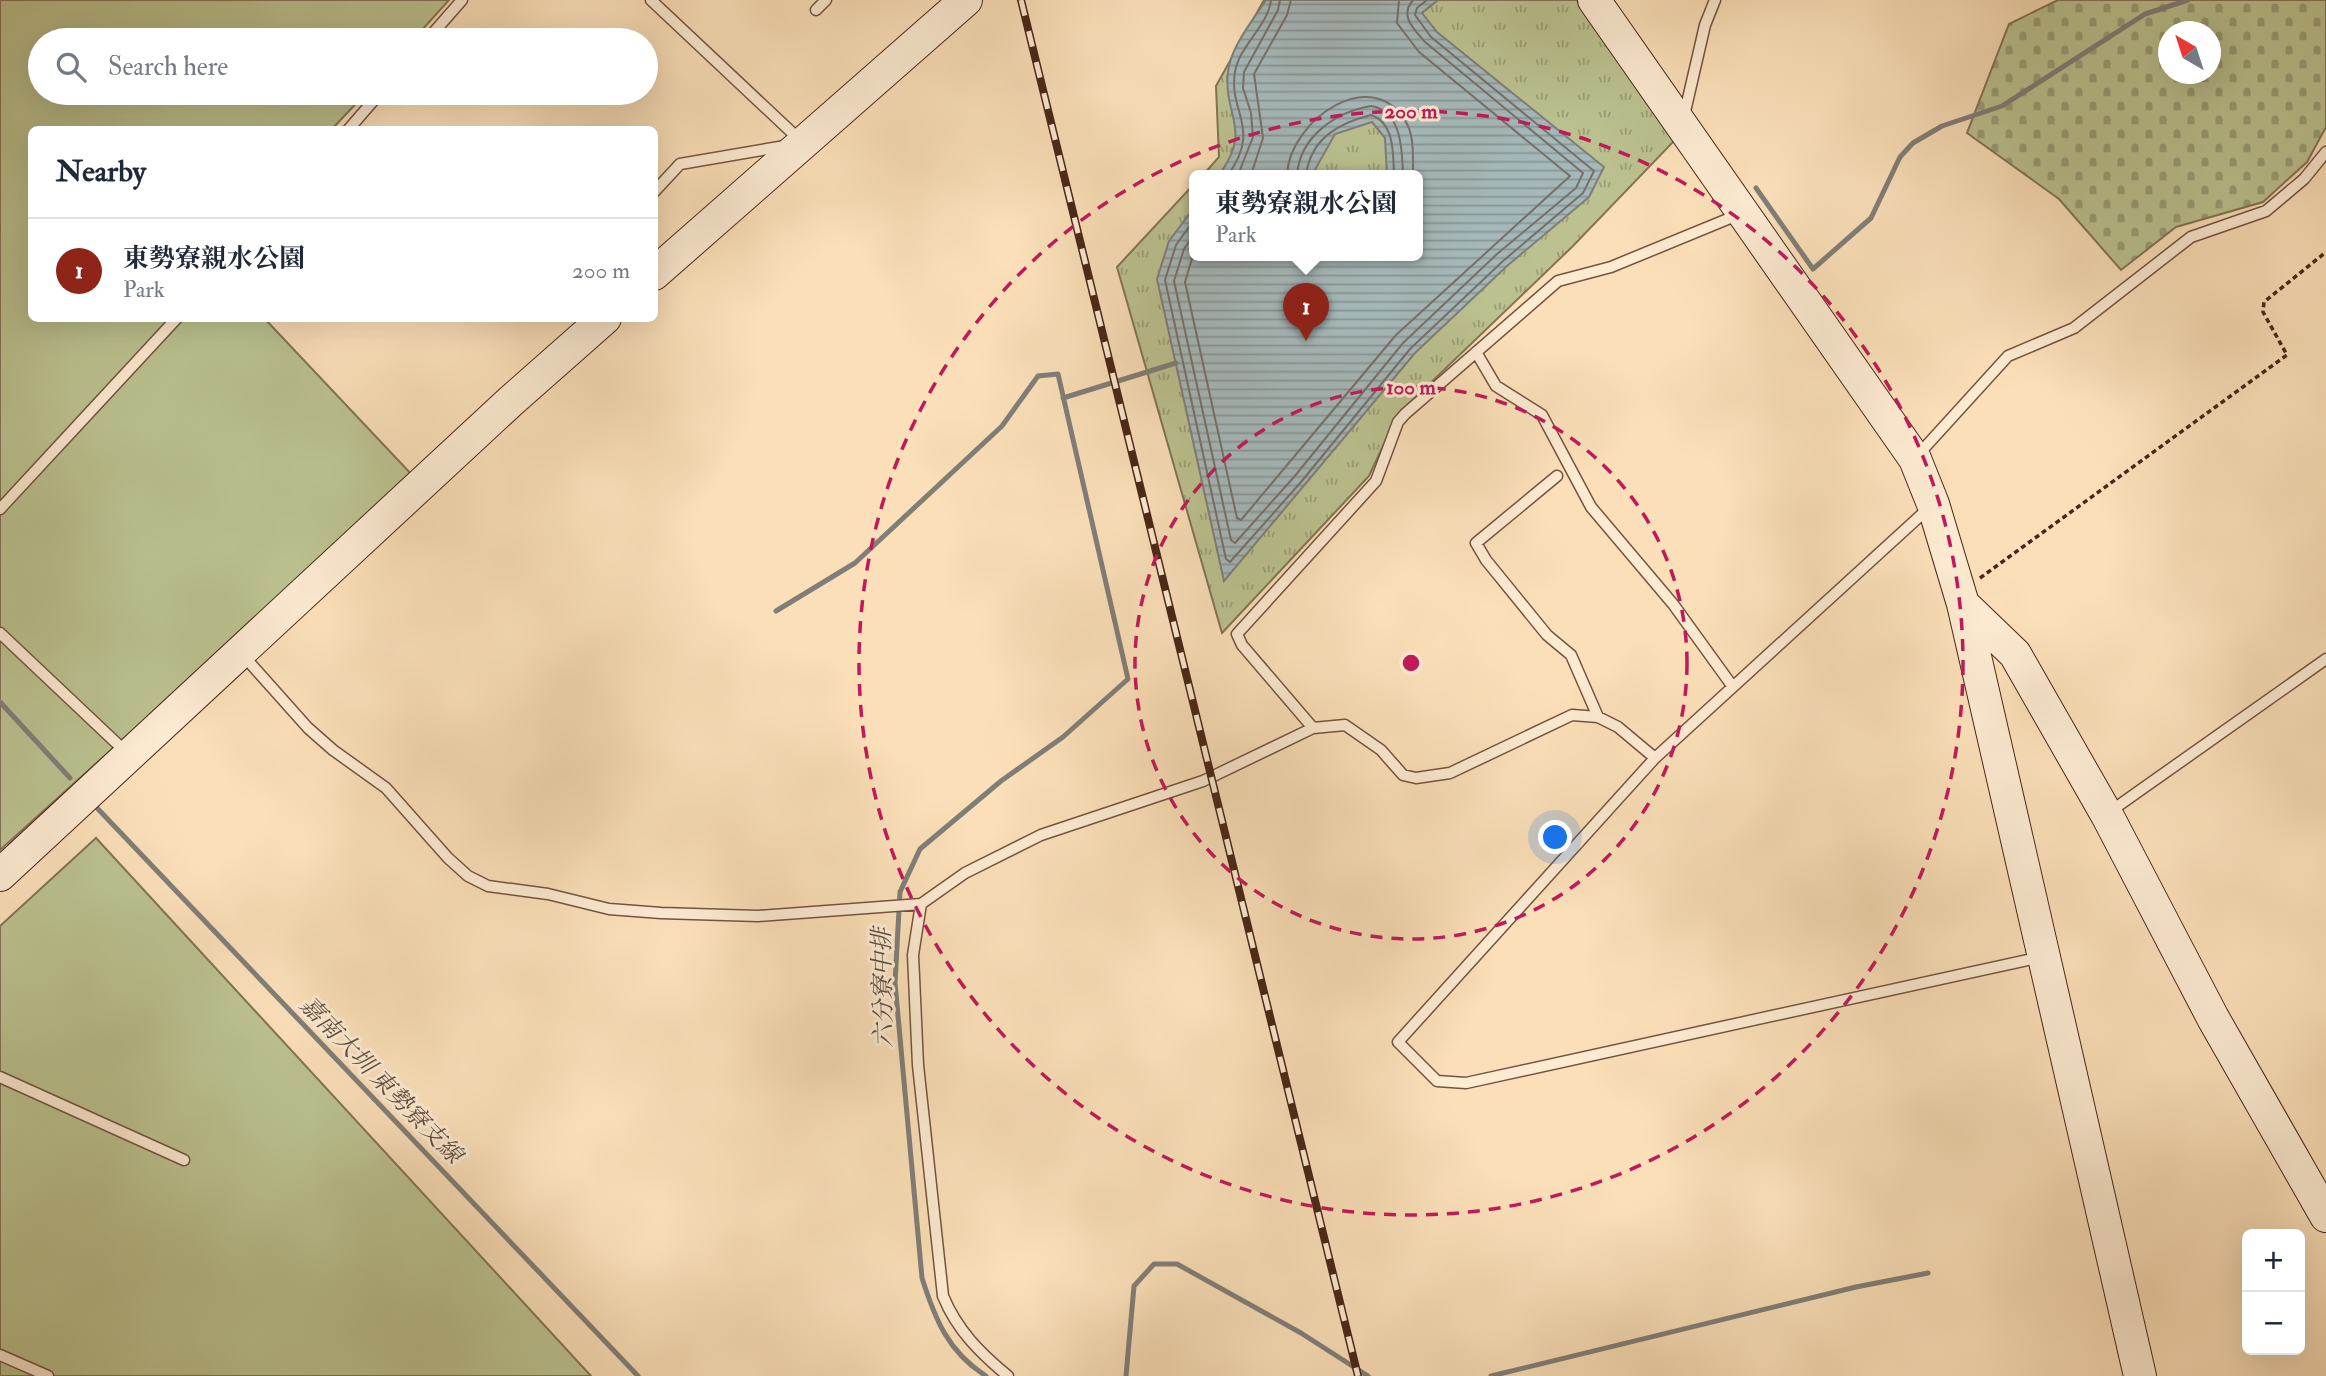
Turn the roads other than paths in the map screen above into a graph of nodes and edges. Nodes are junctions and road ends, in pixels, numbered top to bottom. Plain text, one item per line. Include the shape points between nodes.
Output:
1 (462, 0) edge
2 (651, 0) edge
3 (826, 0) edge
4 (966, 0) edge
5 (1594, 0) edge
6 (1715, 0) edge
7 (816, 10) dead end
8 (437, 28) edge
9 (370, 105) edge
10 (351, 126) edge
11 (1682, 126) junction
12 (803, 143) junction
13 (2326, 152) edge
14 (658, 188) edge
15 (1743, 213) junction
16 (658, 270) edge
17 (173, 322) edge
18 (600, 322) edge
19 (1476, 352) junction
20 (1915, 458) junction
21 (1557, 476) dead end
22 (1933, 504) junction
23 (0, 509) edge
24 (1963, 604) junction
25 (0, 633) edge
26 (240, 652) junction
27 (2326, 659) edge
28 (1733, 687) junction
29 (1598, 717) junction
30 (1313, 728) junction
31 (129, 755) junction
32 (1655, 758) junction
33 (2107, 814) junction
34 (0, 876) edge
35 (917, 904) junction
36 (2043, 957) junction
37 (0, 1077) edge
38 (184, 1160) dead end
39 (2326, 1216) edge
40 (0, 1355) edge
41 (48, 1376) edge
42 (1008, 1376) edge
43 (2140, 1376) edge

1 - 8 lane
2 - 12 lane
3 - 7 lane
4 - 12 street
5 - 11 street
6 - 11 lane
9 - 10 lane
11 - 15 street
12 - 14 lane via 680,164
12 - 16 street
13 - 20 lane via 2305,179 2266,211 2190,237 2074,328 2008,356
15 - 19 lane via 1611,267 1558,281
15 - 20 street
17 - 23 lane
18 - 26 street
19 - 28 lane via 1496,386 1542,415 1591,507 1673,604
19 - 30 lane via 1398,422 1376,481 1237,634
20 - 22 street
21 - 29 lane via 1476,542 1548,635 1571,655
22 - 24 street
22 - 28 lane
24 - 33 street via 2015,654
24 - 36 street
25 - 31 lane
26 - 31 street
26 - 35 lane via 316,735 386,788 448,858 488,886 609,909 661,913 758,916
27 - 33 lane
28 - 32 lane
29 - 30 lane via 1572,715 1450,773 1416,778 1403,775 1381,750 1345,725
29 - 32 lane via 1630,735
30 - 35 lane via 1203,781 1041,835 965,873
31 - 34 street
32 - 36 lane via 1398,1042 1437,1081 1466,1083
33 - 39 street via 2213,1018
35 - 42 lane via 913,956 918,1065 943,1296 967,1338
36 - 43 street
37 - 38 lane
40 - 41 lane

